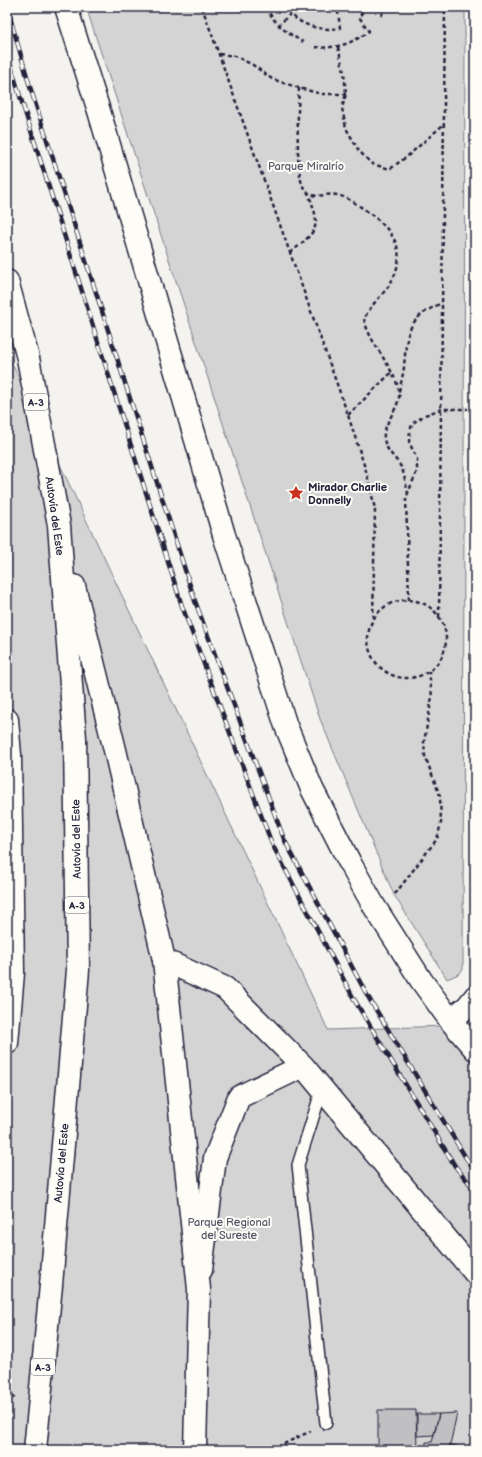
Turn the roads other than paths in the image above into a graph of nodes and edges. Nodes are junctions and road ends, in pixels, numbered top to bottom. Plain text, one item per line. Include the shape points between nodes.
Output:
1 (66, 7) edge
2 (7, 281) edge
3 (59, 525) junction
4 (7, 720) edge
5 (164, 960) junction
6 (475, 997) edge
7 (450, 1020) junction
8 (7, 1043) edge
9 (475, 1049) edge
10 (303, 1066) junction
11 (322, 1089) junction
12 (475, 1273) edge
13 (199, 1289) junction
14 (326, 1423) road end
15 (195, 1444) edge
16 (35, 1450) edge

1 - 7 main road via 224,535 286,726 312,789 351,865 421,980
2 - 3 main road, Autovía del Este / A-3 via 28,358
3 - 5 main road
3 - 16 main road, Autovía del Este / A-3, bridge via 75,738 78,970
4 - 8 main road via 10,755 13,973
5 - 10 main road via 225,988
5 - 13 main road
6 - 7 main road
7 - 9 main road
10 - 11 main road
10 - 13 main road via 240,1097 215,1158
11 - 12 main road
11 - 14 lane via 298,1165
13 - 15 main road

